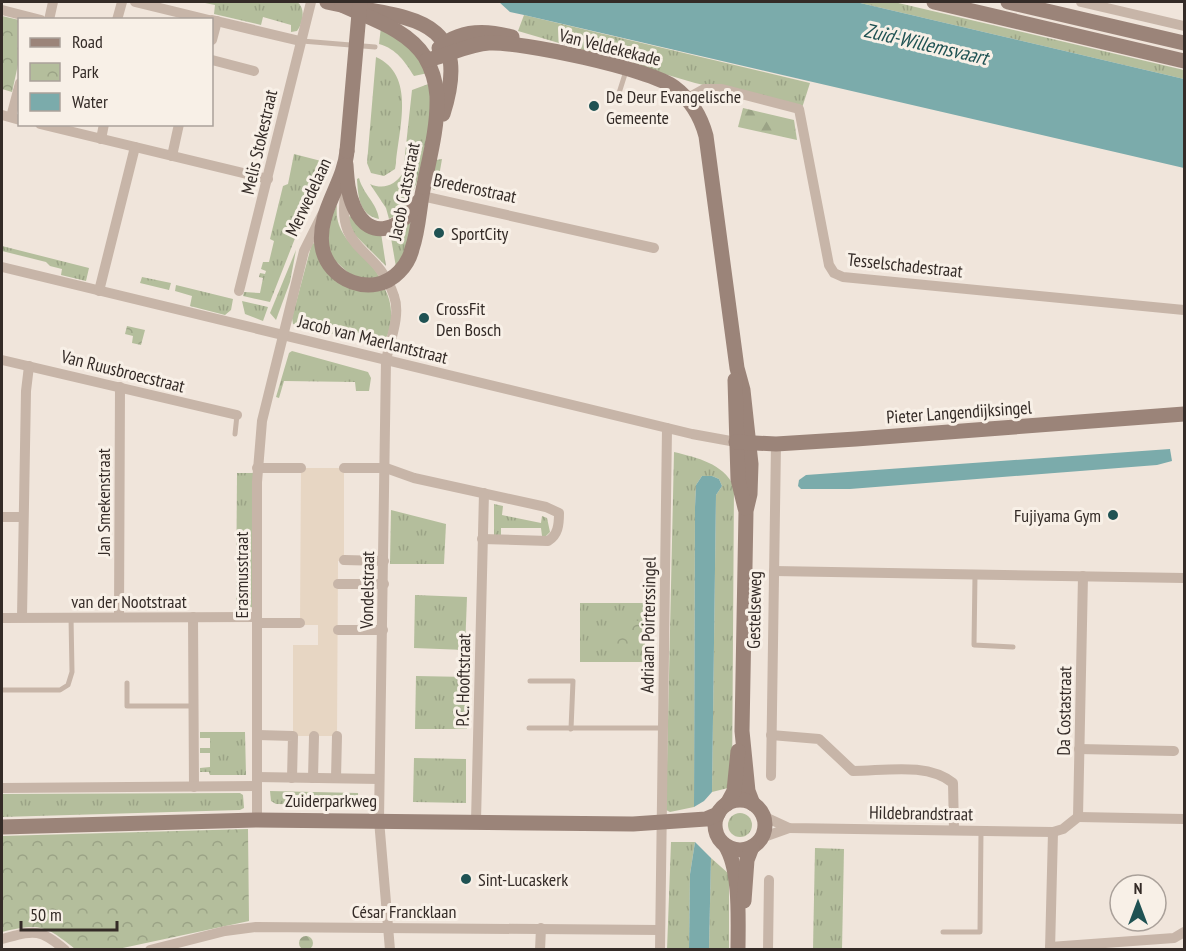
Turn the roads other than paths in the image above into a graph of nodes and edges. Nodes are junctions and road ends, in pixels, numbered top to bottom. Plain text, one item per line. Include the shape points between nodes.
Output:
1 (53, 2) edge
2 (122, 2) edge
3 (135, 2) edge
4 (311, 2) edge
5 (360, 2) edge
6 (933, 2) edge
7 (1008, 2) edge
8 (1081, 2) edge
9 (334, 3) edge
10 (2, 10) edge
11 (33, 18) edge
12 (49, 18) edge
13 (118, 18) edge
14 (204, 18) edge
15 (213, 20) edge
16 (1185, 26) edge
17 (300, 41) junction
18 (1185, 43) edge
19 (375, 46) dead end
20 (448, 49) junction
21 (213, 60) edge
22 (427, 60) junction
23 (1185, 61) edge
24 (627, 68) junction
25 (254, 70) dead end
26 (18, 91) edge
27 (620, 93) dead end
28 (686, 99) junction
29 (11, 117) edge
30 (48, 126) edge
31 (104, 126) edge
32 (179, 126) edge
33 (435, 134) junction
34 (101, 139) junction
35 (135, 147) junction
36 (172, 156) junction
37 (346, 157) junction
38 (268, 179) junction
39 (347, 182) junction
40 (422, 196) junction
41 (328, 204) junction
42 (654, 248) dead end
43 (2, 267) edge
44 (387, 281) junction
45 (99, 291) junction
46 (239, 291) dead end
47 (1185, 310) edge
48 (282, 334) junction
49 (2, 360) edge
50 (386, 360) junction
51 (30, 366) junction
52 (120, 387) junction
53 (1185, 414) edge
54 (237, 415) joint
55 (667, 428) junction
56 (235, 434) dead end
57 (743, 443) junction
58 (776, 444) junction
59 (257, 468) junction
60 (301, 468) dead end
61 (344, 468) dead end
62 (386, 468) junction
63 (484, 493) junction
64 (2, 517) edge
65 (23, 517) junction
66 (482, 539) junction
67 (344, 560) dead end
68 (384, 561) junction
69 (774, 571) junction
70 (975, 574) junction
71 (1083, 576) junction
72 (1185, 578) edge
73 (338, 584) dead end
74 (384, 584) junction
75 (22, 617) junction
76 (71, 617) junction
77 (119, 617) junction
78 (193, 617) junction
79 (2, 618) edge
80 (257, 620) junction
81 (300, 623) dead end
82 (338, 630) dead end
83 (383, 630) junction
84 (1012, 646) dead end
85 (530, 681) dead end
86 (128, 683) dead end
87 (2, 690) edge
88 (194, 706) junction
89 (529, 728) dead end
90 (663, 728) junction
91 (571, 729) junction
92 (742, 731) junction
93 (258, 735) junction
94 (771, 735) junction
95 (314, 736) dead end
96 (337, 736) dead end
97 (1079, 749) junction
98 (1174, 751) dead end
99 (771, 776) dead end
100 (292, 778) junction
101 (313, 778) junction
102 (336, 778) junction
103 (379, 779) junction
104 (257, 782) junction
105 (194, 787) junction
106 (2, 788) edge
107 (753, 804) junction
108 (723, 809) junction
109 (763, 816) junction
110 (1078, 817) junction
111 (1185, 819) edge
112 (257, 820) junction
113 (379, 820) junction
114 (476, 821) junction
115 (661, 823) junction
116 (2, 827) edge
117 (789, 828) junction
118 (954, 830) junction
119 (981, 831) junction
120 (1053, 832) junction
121 (722, 841) junction
122 (756, 843) junction
123 (769, 880) dead end
124 (738, 915) junction
125 (388, 928) junction
126 (541, 928) junction
127 (660, 930) junction
128 (943, 932) dead end
129 (1185, 932) edge
130 (2, 939) edge
131 (1050, 948) edge
132 (65, 950) edge
133 (150, 950) edge
134 (390, 950) edge
135 (540, 950) edge
136 (660, 950) edge
137 (738, 950) edge
138 (768, 950) edge

1 - 12 street
2 - 13 street
3 - 14 street
4 - 17 street, Melis Stokestraat
5 - 37 main road, Merwedelaan, bridge
6 - 23 main road
7 - 18 main road
8 - 16 street
9 - 20 main road via 414,20 434,30
9 - 22 main road via 400,32
10 - 11 street
15 - 17 street
17 - 19 lane
17 - 38 street, Melis Stokestraat
20 - 22 main road, Van Veldekekade
20 - 24 main road, Van Veldekekade via 482,31 512,37 518,44
20 - 33 main road, Jacob Catsstraat via 451,74 444,112
21 - 25 street
22 - 33 main road, Jacob Catsstraat via 437,97
24 - 27 lane
24 - 28 main road, Van Veldekekade via 664,81
26 - 29 street
28 - 47 street, Tesselschadestraat via 704,89 722,89 799,109 829,265 843,277
28 - 57 main road, Gestelseweg via 706,136 743,390
30 - 34 street
31 - 34 street
32 - 36 street
33 - 40 main road, Jacob Catsstraat
34 - 35 street
35 - 36 street
35 - 45 street
36 - 38 street
37 - 39 main road, Brederostraat
37 - 41 main road, Merwedelaan
38 - 46 street, Melis Stokestraat
39 - 40 main road, Brederostraat via 358,215 378,228 401,223
39 - 44 street, Jacob Catsstraat via 342,212 345,228 380,267
40 - 42 street, Brederostraat
40 - 44 main road, Jacob Catsstraat via 410,255
41 - 44 main road via 321,237 330,267 358,285
41 - 48 street, Merwedelaan via 304,251
43 - 45 street, Jacob van Maerlantstraat
44 - 50 street, Jacob Catsstraat via 395,297 396,312
45 - 48 street, Jacob van Maerlantstraat
48 - 50 street, Jacob van Maerlantstraat
48 - 59 street, Erasmusstraat via 262,421
49 - 51 street, Van Ruusbroecstraat
50 - 55 street, Jacob van Maerlantstraat
50 - 62 street, Vondelstraat
51 - 52 street, Van Ruusbroecstraat
51 - 65 street
52 - 54 street, Van Ruusbroecstraat
52 - 77 street, Jan Smekenstraat
53 - 58 main road, Pieter Langendijksingel
54 - 56 lane
55 - 57 street, Jacob van Maerlantstraat
55 - 90 street, Adriaan Poirterssingel
57 - 58 main road, Pieter Langendijksingel
57 - 92 main road, Gestelseweg via 750,494 746,510
58 - 69 street, Gestelseweg
59 - 60 street
59 - 80 street, Erasmusstraat
61 - 62 street
62 - 63 street
62 - 68 street, Vondelstraat
63 - 66 street, P.C. Hooftstraat
63 - 66 street via 546,507 559,513 559,525 555,537 548,541
64 - 65 street
65 - 75 street
66 - 114 street, P.C. Hooftstraat
67 - 68 street
68 - 74 street, Vondelstraat
69 - 70 street
69 - 94 street, Gestelseweg
70 - 71 street
70 - 84 lane via 974,645
71 - 72 street
71 - 97 street, Da Costastraat
73 - 74 street
74 - 83 street, Vondelstraat
75 - 76 street, van der Nootstraat
75 - 79 street, van der Nootstraat
76 - 77 street, van der Nootstraat
76 - 87 lane via 72,672 68,685 60,690
77 - 78 street, van der Nootstraat
78 - 80 street, van der Nootstraat
78 - 88 street
80 - 81 street, van der Nootstraat
80 - 93 street, Erasmusstraat
82 - 83 street
83 - 103 street, Vondelstraat
85 - 91 lane via 573,681
86 - 88 lane via 127,706
88 - 105 street
89 - 91 lane
90 - 91 lane
90 - 115 street, Adriaan Poirterssingel
92 - 107 main road, Gestelseweg via 748,791
92 - 108 main road, Gestelseweg via 734,791
93 - 100 street via 293,736
93 - 104 street, Erasmusstraat
94 - 99 street, Gestelseweg
94 - 118 street via 819,739 853,771 930,771 944,775 953,783
95 - 101 street
96 - 102 street
97 - 98 street
97 - 110 street, Da Costastraat
100 - 101 street, Zuiderparkweg
100 - 104 street, Zuiderparkweg
101 - 102 street, Zuiderparkweg
102 - 103 street, Zuiderparkweg
103 - 113 street, Vondelstraat
104 - 105 street, Zuiderparkweg
104 - 112 street, Erasmusstraat
105 - 106 street, Zuiderparkweg
107 - 108 main road via 738,800
107 - 109 main road
108 - 115 main road, Zuiderparkweg via 706,819
108 - 121 main road via 715,825
109 - 117 street, Hildebrandstraat
109 - 122 main road via 765,828
110 - 111 street
110 - 120 street
112 - 113 main road, Zuiderparkweg
112 - 116 main road, Zuiderparkweg
113 - 114 main road, Zuiderparkweg
113 - 125 street, Vondelstraat
114 - 115 main road, Zuiderparkweg
115 - 121 main road, Zuiderparkweg via 706,829
115 - 127 street, Adriaan Poirterssingel
117 - 118 street, Hildebrandstraat
117 - 122 street, Hildebrandstraat
118 - 119 street, Hildebrandstraat
119 - 120 street, Hildebrandstraat
119 - 128 lane via 980,932
120 - 131 street
121 - 122 main road via 735,849
121 - 124 main road via 733,860
122 - 124 main road via 747,860 744,901
123 - 138 street
124 - 137 main road
125 - 126 street, César Francklaan
125 - 133 street, César Francklaan via 256,927
125 - 134 street, Vondelstraat
126 - 127 street, César Francklaan
126 - 135 street
127 - 136 street, Adriaan Poirterssingel
129 - 131 street via 1174,938
130 - 132 street via 36,932 49,936

